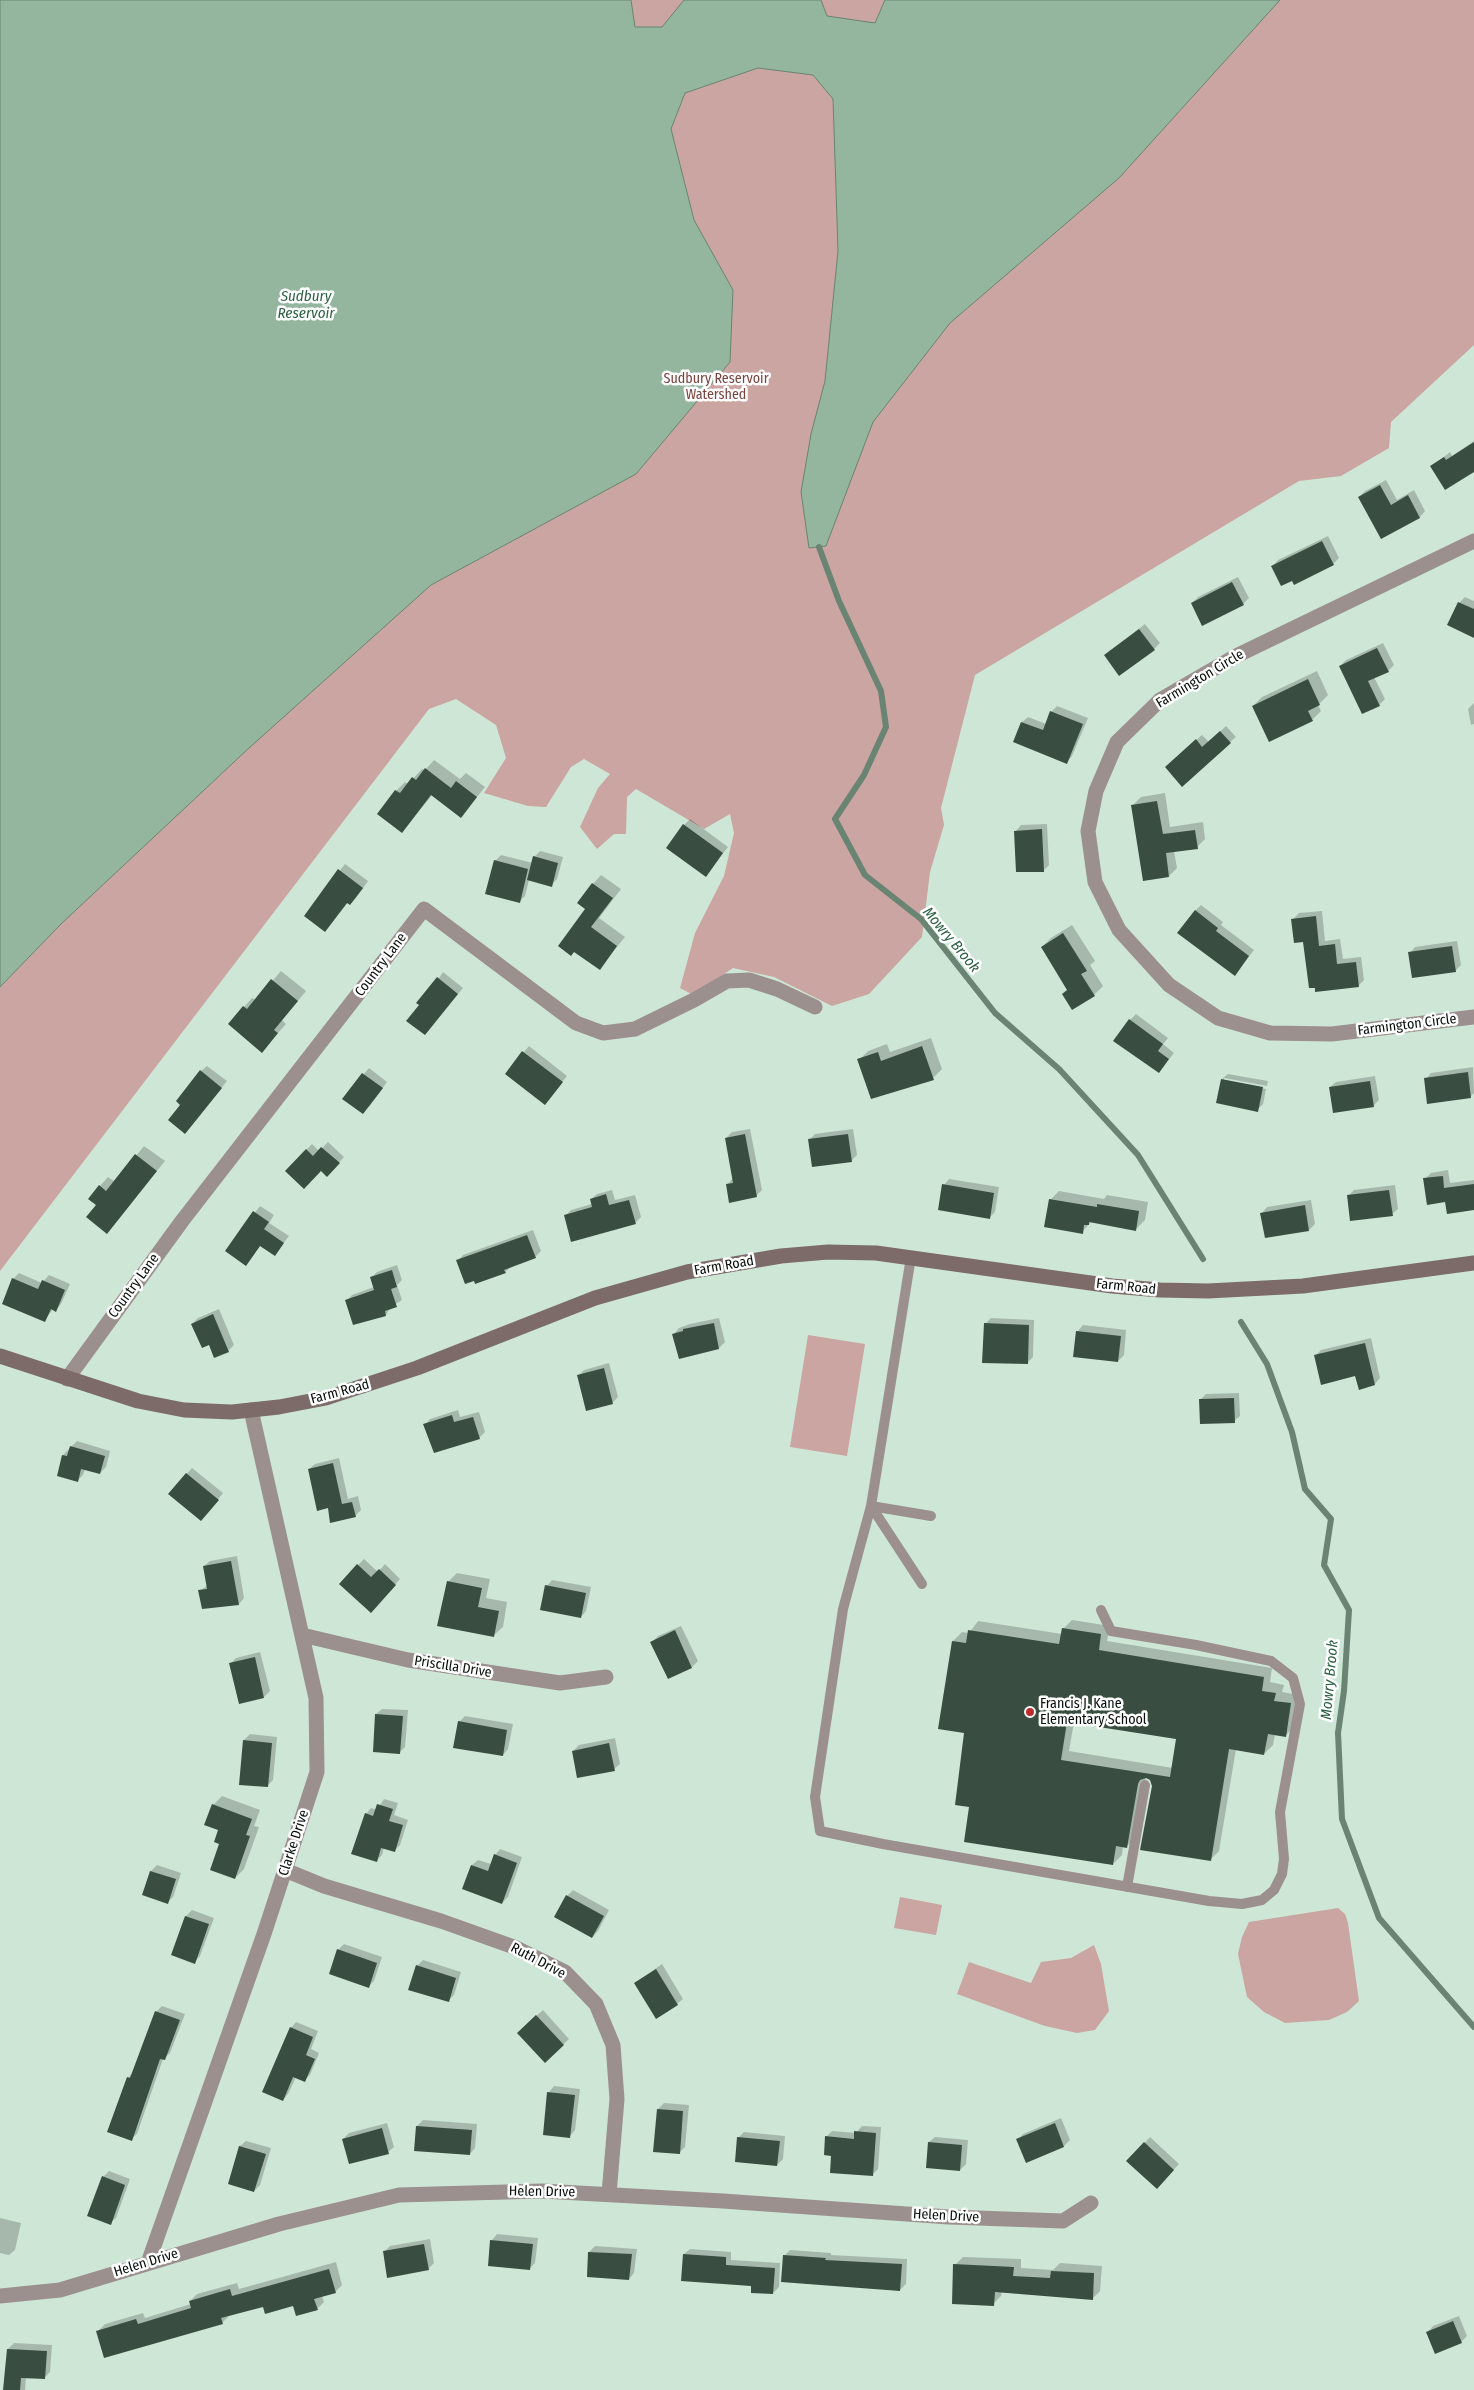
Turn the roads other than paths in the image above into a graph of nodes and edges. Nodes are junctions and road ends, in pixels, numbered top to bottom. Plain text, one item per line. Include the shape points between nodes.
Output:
1 (1474, 541) edge
2 (815, 1007) dead end
3 (1474, 1017) edge
4 (911, 1257) junction
5 (1474, 1263) edge
6 (0, 1356) edge
7 (67, 1379) junction
8 (250, 1410) junction
9 (871, 1506) junction
10 (931, 1516) dead end
11 (922, 1584) dead end
12 (1101, 1610) dead end
13 (302, 1635) junction
14 (606, 1678) dead end
15 (1145, 1785) dead end
16 (285, 1870) junction
17 (1127, 1888) junction
18 (609, 2194) junction
19 (1091, 2202) dead end
20 (148, 2263) junction
21 (0, 2296) edge

1 - 3 street, Farmington Circle via 1236,656 1160,700 1116,742 1096,791 1088,831 1095,882 1119,930 1169,985 1218,1018 1270,1033 1332,1034
2 - 7 street, Country Lane via 749,980 727,981 635,1029 603,1033 576,1023 424,909 182,1221
4 - 5 street, Farm Road via 1112,1286 1208,1291 1350,1281
4 - 8 street, Farm Road via 828,1252 687,1272 586,1301 372,1384 307,1402
4 - 9 lane
6 - 7 street, Farm Road
7 - 8 street, Farm Road via 138,1401 184,1410
8 - 13 street, Clarke Drive
9 - 10 lane
9 - 11 lane
9 - 17 lane via 844,1609 815,1796 820,1830
12 - 17 lane via 1111,1631 1271,1662 1293,1678 1300,1704 1280,1812 1283,1867 1274,1890 1262,1900 1242,1904
13 - 14 street, Priscilla Drive via 408,1660 560,1684
13 - 16 street, Clarke Drive via 316,1698 317,1772
15 - 17 lane
16 - 18 street, Ruth Drive via 324,1886 514,1947 565,1972 596,2004 614,2044 617,2099
16 - 20 street, Clarke Drive
18 - 19 street, Helen Drive via 950,2217 1062,2221
18 - 20 street, Helen Drive via 542,2191 399,2195 279,2224
20 - 21 street, Helen Drive via 60,2290

